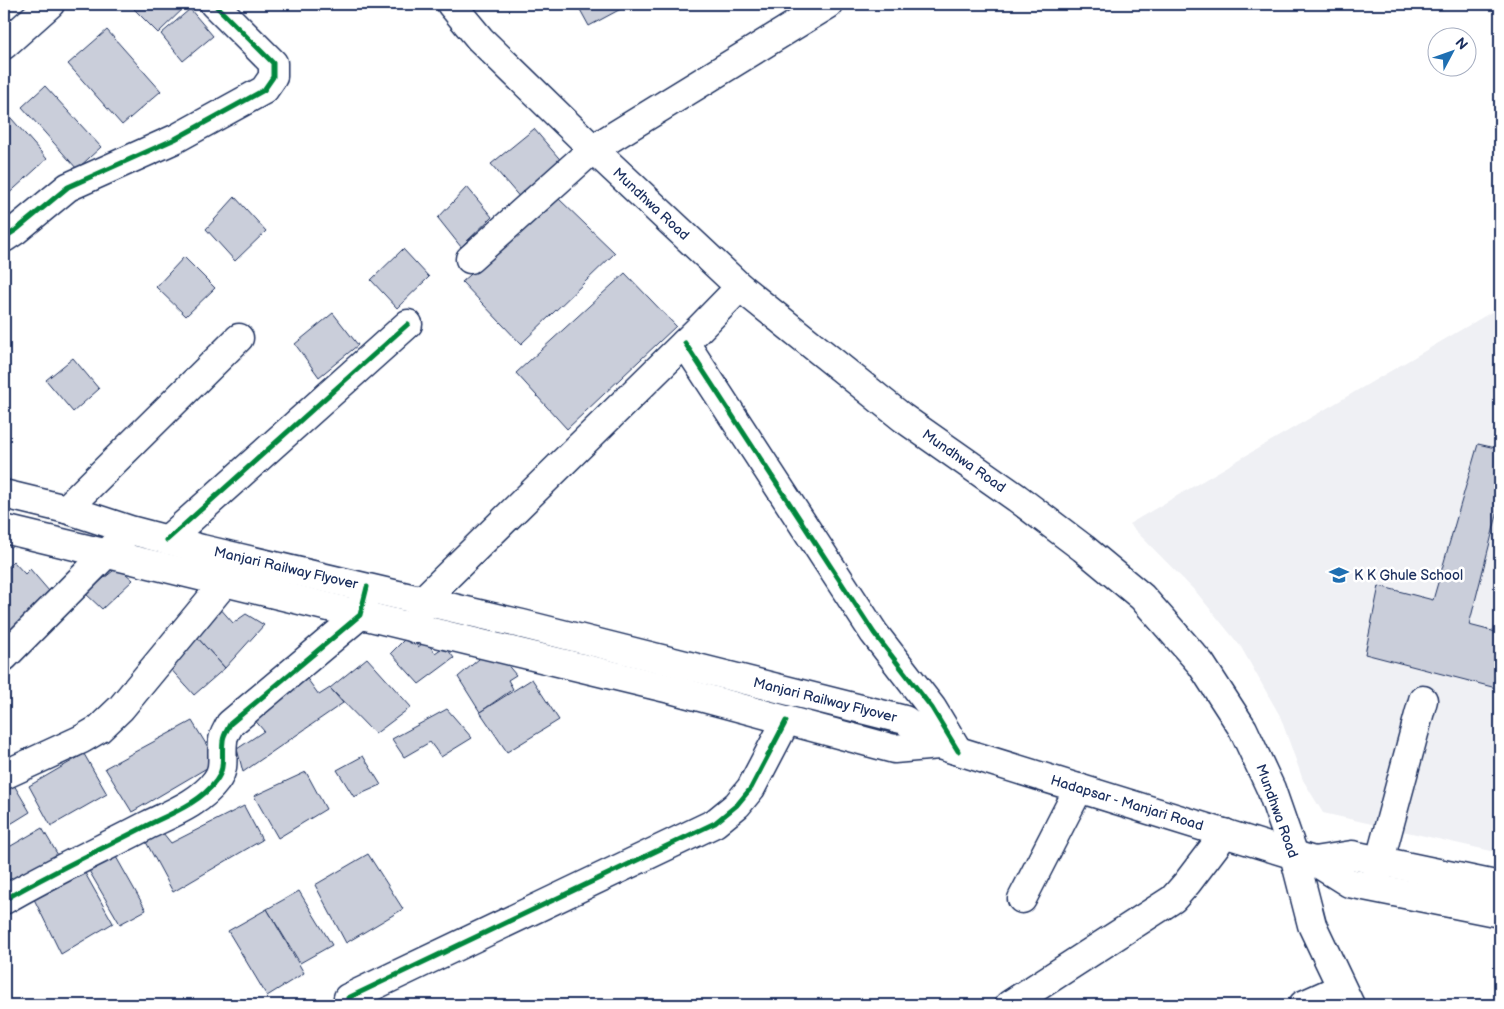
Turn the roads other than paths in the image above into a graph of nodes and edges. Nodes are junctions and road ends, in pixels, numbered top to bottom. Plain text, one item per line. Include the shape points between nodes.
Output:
1 (50, 4) edge
2 (214, 4) edge
3 (451, 4) edge
4 (829, 4) edge
5 (4, 45) edge
6 (593, 149) junction
7 (4, 238) edge
8 (470, 259) dead end
9 (740, 287) junction
10 (408, 324) dead end
11 (239, 338) dead end
12 (685, 342) junction
13 (4, 494) edge
14 (66, 509) junction
15 (4, 529) edge
16 (130, 530) junction
17 (167, 540) junction
18 (107, 554) junction
19 (225, 582) junction
20 (367, 588) junction
21 (422, 600) junction
22 (360, 615) junction
23 (416, 629) junction
24 (4, 657) edge
25 (1423, 700) dead end
26 (786, 721) junction
27 (949, 748) junction
28 (4, 775) edge
29 (1079, 788) junction
30 (1225, 833) junction
31 (1304, 858) junction
32 (1380, 861) junction
33 (1500, 886) edge
34 (1373, 888) junction
35 (1022, 899) dead end
36 (4, 900) edge
37 (1500, 913) edge
38 (1346, 997) edge
39 (348, 998) dead end
40 (1009, 1005) edge
41 (1303, 1005) edge

1 - 5 street
2 - 7 street via 273,63 273,77 264,90 175,139 68,187
3 - 6 street, Mundhwa Road via 480,38
4 - 6 street
6 - 8 street
6 - 9 street, Mundhwa Road
9 - 12 street
9 - 31 street, Mundhwa Road via 903,418 1083,548 1142,598 1201,664 1243,729
10 - 17 street
11 - 14 street
12 - 21 street
12 - 27 street via 874,633 932,708
13 - 14 street, Manjari Railway Flyover
14 - 16 street, Manjari Railway Flyover
15 - 18 street, Manjari Railway Flyover
16 - 17 street, Manjari Railway Flyover
16 - 18 street
17 - 20 street, Manjari Railway Flyover
18 - 19 street, Manjari Railway Flyover
18 - 24 street
19 - 22 street, Manjari Railway Flyover
19 - 28 street via 121,708 99,729
20 - 21 street, Manjari Railway Flyover
20 - 22 street
21 - 23 street
21 - 27 street, Manjari Railway Flyover via 905,720
22 - 23 street, Manjari Railway Flyover
22 - 36 street via 230,724 222,739 224,765 206,792 190,804 42,877
23 - 26 street, Manjari Railway Flyover via 674,690
25 - 32 street
26 - 27 street, Manjari Railway Flyover via 894,749
26 - 39 street via 751,788 715,823
27 - 29 street, Hadapsar - Manjari Road
29 - 30 street, Hadapsar - Manjari Road
29 - 35 street
30 - 31 street, Hadapsar - Manjari Road
30 - 40 street via 1172,899
31 - 32 street, Hadapsar - Manjari Road via 1352,855
31 - 34 street, Hadapsar - Manjari Road via 1350,883
31 - 38 street, Mundhwa Road via 1312,925
32 - 33 street, Hadapsar - Manjari Road
32 - 34 street
34 - 37 street, Hadapsar - Manjari Road
38 - 41 street

